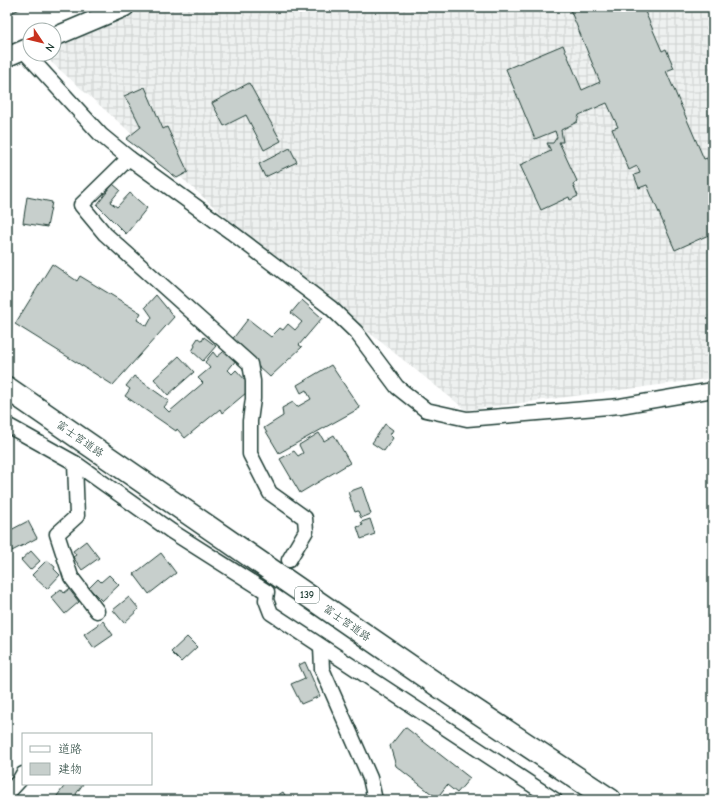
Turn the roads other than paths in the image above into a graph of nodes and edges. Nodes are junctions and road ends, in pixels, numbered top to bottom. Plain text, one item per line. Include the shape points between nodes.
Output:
1 (125, 7) edge
2 (62, 34) edge
3 (20, 51) edge
4 (129, 158) junction
5 (7, 388) edge
6 (713, 390) edge
7 (7, 425) edge
8 (75, 462) junction
9 (289, 560) dead end
10 (97, 611) dead end
11 (321, 647) junction
12 (22, 776) edge
13 (7, 794) edge
14 (376, 800) edge
15 (555, 800) edge
16 (610, 800) edge

1 - 2 street
3 - 4 street via 101,135
4 - 6 street via 331,308 356,332 397,387 426,410 467,418 620,406
4 - 9 street via 81,205 105,234 250,364 254,381 250,454 270,492 305,518 306,531
5 - 16 highway, 富士宮道路 / 139 via 449,693
7 - 8 street
8 - 10 street via 77,516 57,534 71,577
8 - 11 street via 171,531 267,592 266,600 271,613
11 - 14 street via 322,669 370,778
11 - 15 street
12 - 13 street

